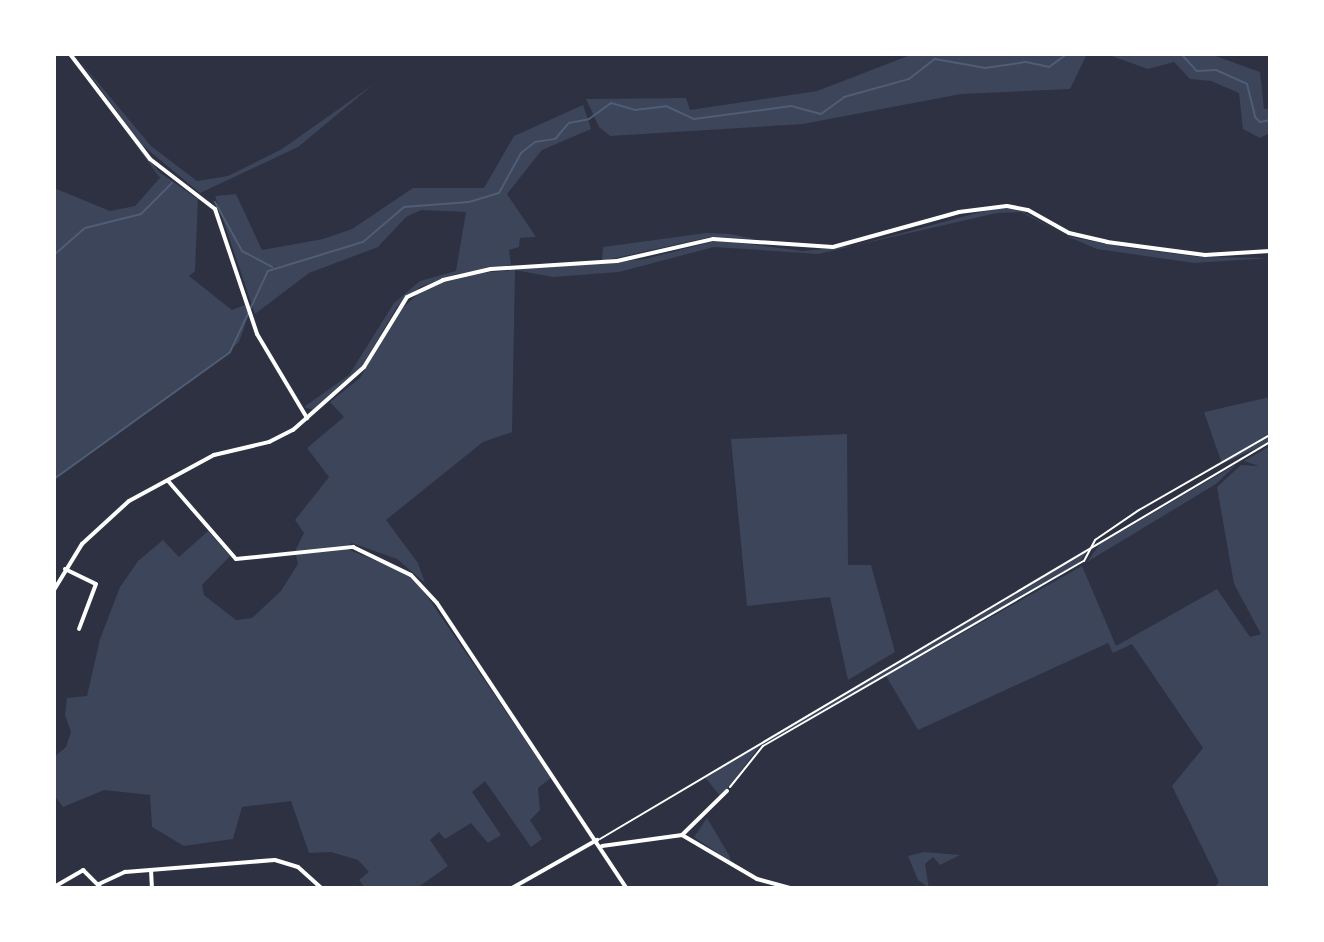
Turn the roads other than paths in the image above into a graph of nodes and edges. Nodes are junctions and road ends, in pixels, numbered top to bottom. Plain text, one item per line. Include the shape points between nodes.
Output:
1 (70, 54) edge
2 (1270, 251) edge
3 (307, 418) junction
4 (169, 482) junction
5 (65, 569) junction
6 (54, 590) edge
7 (79, 629) dead end
8 (727, 791) road end
9 (682, 835) junction
10 (597, 840) junction
11 (602, 846) junction
12 (151, 870) junction
13 (100, 886) edge
14 (54, 887) edge
15 (152, 888) edge
16 (321, 888) edge
17 (512, 888) edge
18 (626, 888) edge
19 (791, 888) edge

1 - 3 street via 150,159 215,209 272,363
2 - 3 street via 1205,255 1107,242 1069,233 1013,206 959,212 833,247 713,239 617,261 491,269 443,280 407,297 364,367
3 - 4 street via 279,438 221,452
4 - 5 street via 118,509
4 - 10 street via 236,559 348,547 404,569 437,603
5 - 6 street
5 - 7 street via 95,582
8 - 9 street
9 - 11 street
9 - 19 street via 757,879
10 - 11 street
10 - 17 street
11 - 18 street
12 - 13 street via 115,874
12 - 15 street
12 - 16 street via 275,860 298,867
13 - 14 street via 83,870

